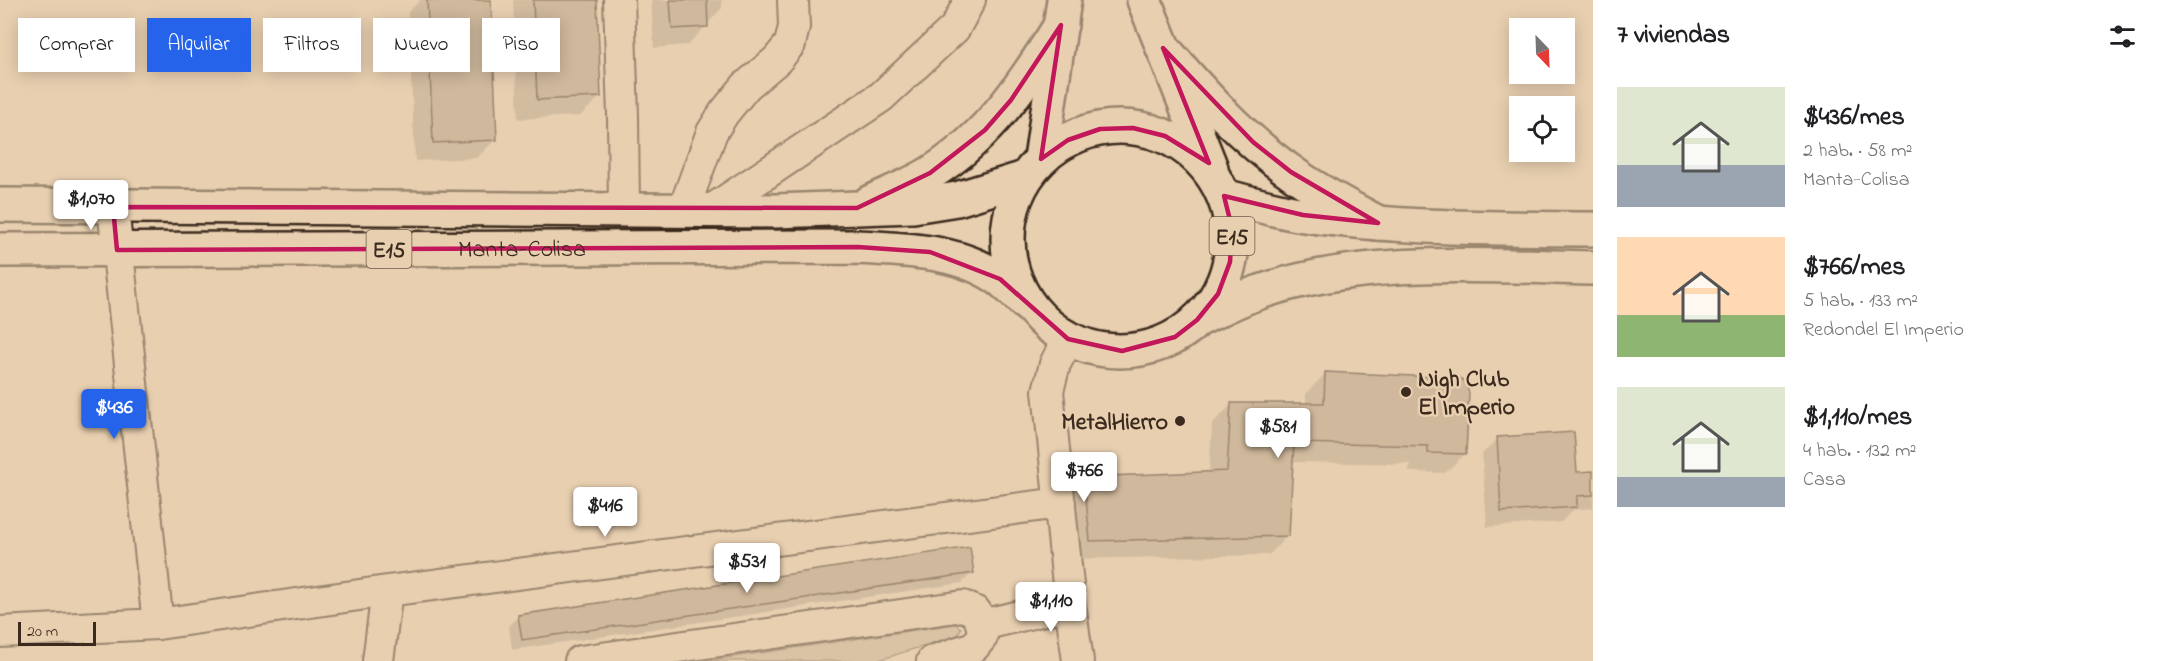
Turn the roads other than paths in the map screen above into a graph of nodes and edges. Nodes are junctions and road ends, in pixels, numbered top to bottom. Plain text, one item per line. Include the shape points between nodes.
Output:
1 (619, 0) edge
2 (793, 0) edge
3 (970, 0) edge
4 (1144, 0) edge
5 (1062, 12) edge
6 (1163, 48) junction
7 (1033, 169) junction
8 (1219, 187) junction
9 (0, 205) edge
10 (113, 207) junction
11 (857, 208) junction
12 (624, 210) junction
13 (697, 211) junction
14 (1378, 224) junction
15 (1593, 229) edge
16 (0, 250) edge
17 (117, 250) junction
18 (1593, 268) edge
19 (1028, 305) junction
20 (1197, 320) junction
21 (1068, 339) junction
22 (1060, 503) junction
23 (387, 591) junction
24 (1070, 604) junction
25 (158, 624) junction
26 (982, 625) junction
27 (0, 633) edge
28 (378, 661) edge
29 (580, 661) edge
30 (932, 661) edge
31 (1078, 661) edge

1 - 12 street
2 - 13 street via 790,44 746,86 712,132
3 - 13 street via 955,28 881,98
4 - 6 main road, E15
5 - 7 main road, E15
5 - 11 main road via 1011,100 985,130 930,173
6 - 8 main road, E15
6 - 14 main road via 1253,142 1324,194
7 - 8 main road, E15 via 1068,140 1100,129 1133,128 1165,136 1192,153
7 - 11 main road, Manta-Colisa / E15 via 957,199 913,206
7 - 19 main road, E15 via 1011,209 1007,242 1012,276
8 - 14 main road via 1303,215
8 - 20 main road, E15 via 1232,228 1230,262 1218,294
9 - 10 main road, Manta-Colisa / E15
10 - 12 main road, Manta-Colisa / E15
10 - 17 street
11 - 13 main road, Manta-Colisa / E15
12 - 13 main road, Manta-Colisa / E15
14 - 15 main road
16 - 17 main road, Manta-Colisa / E15
17 - 19 main road, Manta-Colisa / E15 via 858,247 930,252 972,265 1000,279
17 - 25 street
18 - 20 main road via 1473,265 1370,270 1260,292
19 - 21 main road, E15 via 1046,325
20 - 21 main road, E15 via 1175,337 1149,348 1094,349
21 - 22 street via 1054,364 1048,391
22 - 23 street
22 - 24 street
23 - 25 street
23 - 28 street
24 - 26 street
24 - 31 street
25 - 27 street
26 - 29 street via 976,612 963,606
26 - 30 street via 982,637 974,647

